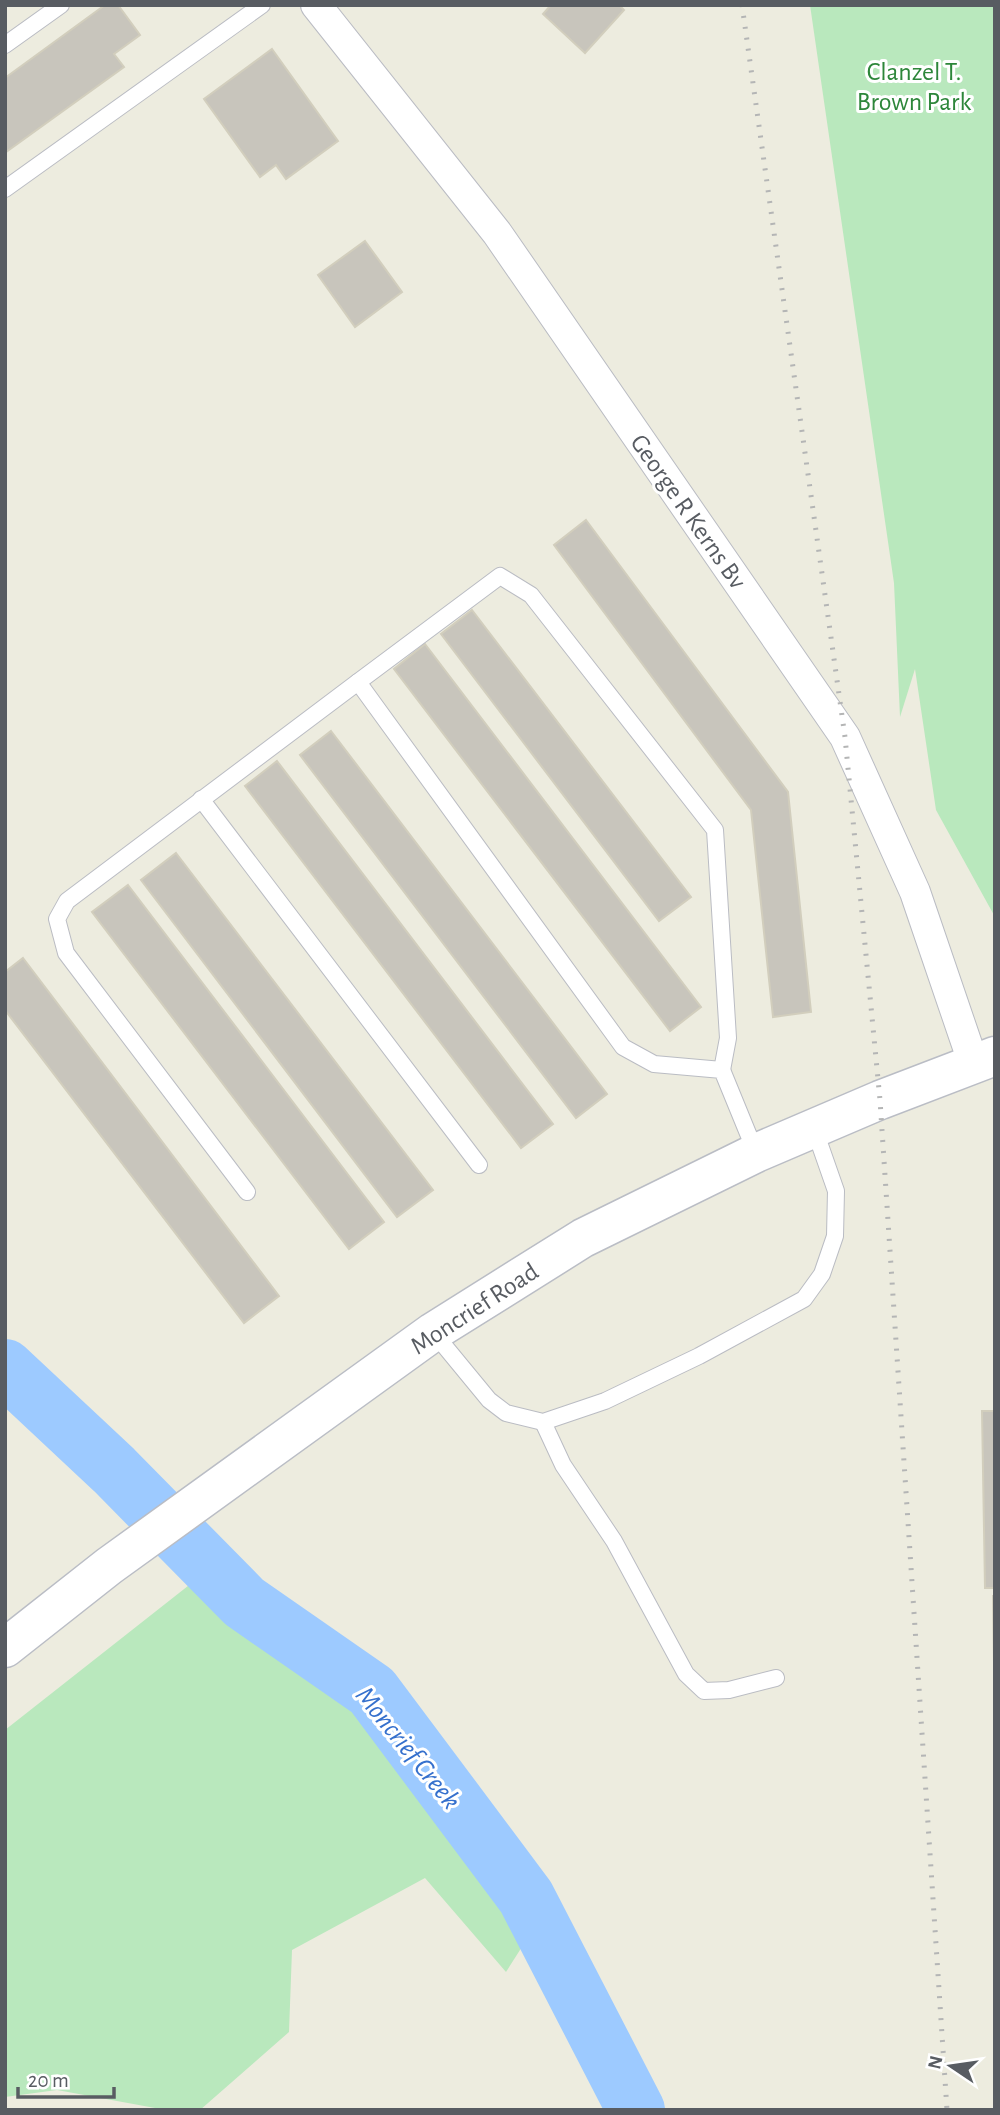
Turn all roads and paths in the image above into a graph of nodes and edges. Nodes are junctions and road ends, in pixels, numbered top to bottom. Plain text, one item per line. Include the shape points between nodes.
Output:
1 (61, 5) edge
2 (262, 5) edge
3 (316, 5) edge
4 (5, 45) edge
5 (5, 189) edge
6 (358, 682) junction
7 (201, 799) junction
8 (984, 1061) edge
9 (722, 1070) junction
10 (814, 1128) junction
11 (755, 1153) junction
12 (479, 1165) dead end
13 (247, 1192) dead end
14 (433, 1332) junction
15 (543, 1422) junction
16 (5, 1647) edge
17 (776, 1678) dead end

1 - 4 lane
2 - 5 lane
3 - 8 street, George R Kerns Bv via 496,233 845,737
6 - 7 lane
6 - 9 lane via 623,1047 654,1064
6 - 9 lane via 500,576 531,595 715,830 728,1038
7 - 12 lane
7 - 13 lane via 68,901 57,919 66,953
8 - 10 main road, Moncrief Road
9 - 11 lane
10 - 11 main road, Moncrief Road
10 - 15 lane via 836,1191 835,1236 822,1274 804,1299 605,1401
11 - 14 main road, Moncrief Road via 583,1238
14 - 15 lane via 489,1400 506,1413
14 - 16 main road, Moncrief Road via 109,1566
15 - 17 lane via 563,1465 614,1541 686,1674 704,1691

